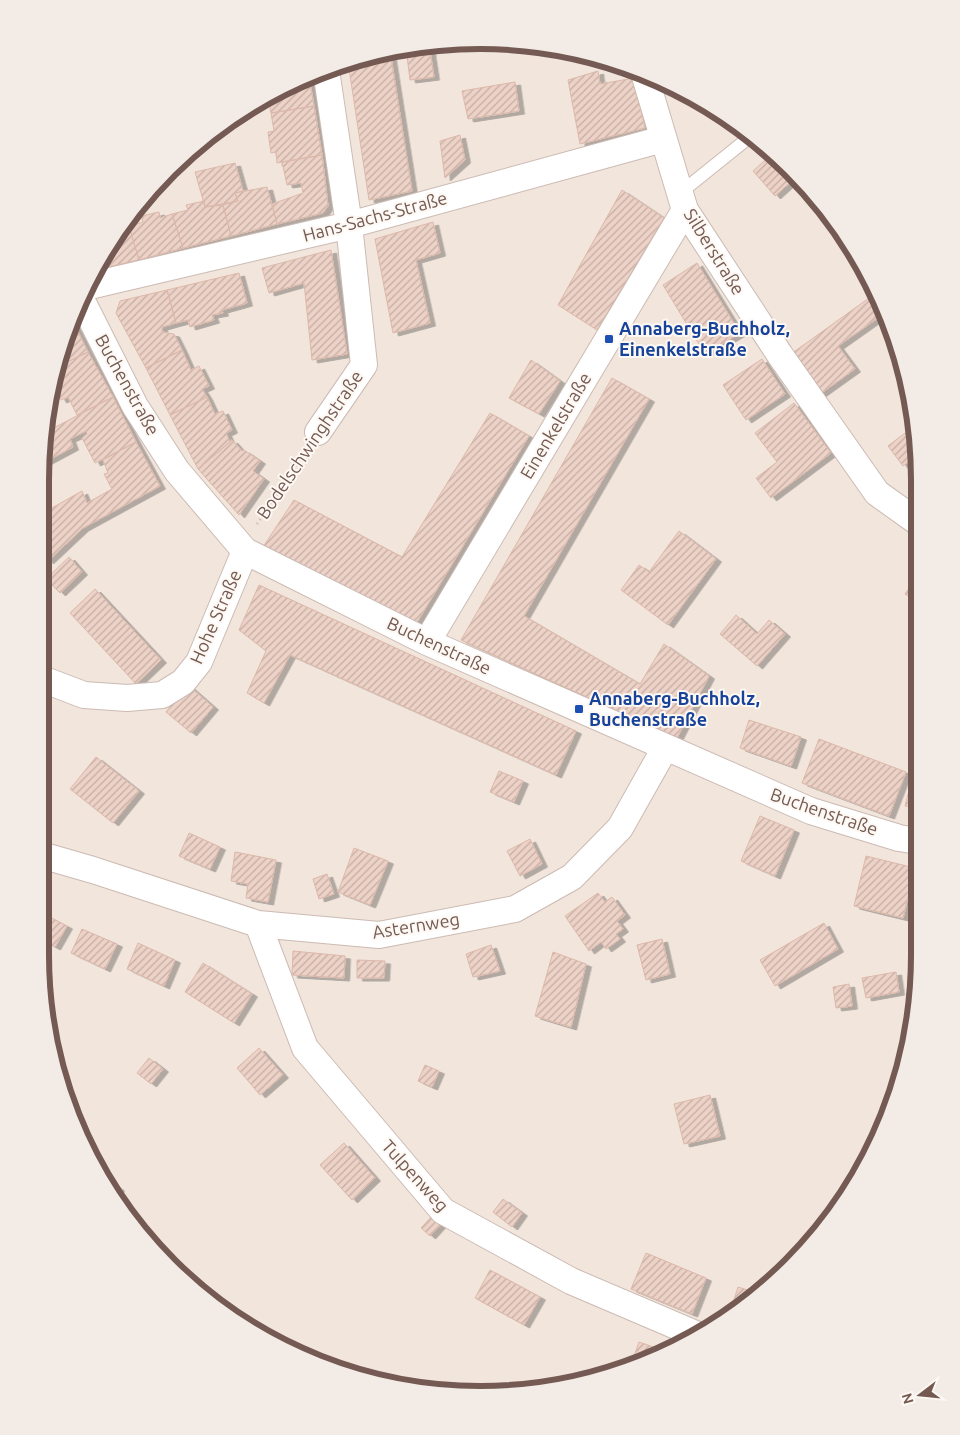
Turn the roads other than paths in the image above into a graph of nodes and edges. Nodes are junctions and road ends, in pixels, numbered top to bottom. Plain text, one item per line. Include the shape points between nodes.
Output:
1 (327, 77) edge
2 (647, 83) edge
3 (663, 139) junction
4 (746, 141) edge
5 (683, 202) junction
6 (349, 225) junction
7 (96, 285) edge
8 (85, 307) edge
9 (318, 432) road end
10 (911, 517) edge
11 (244, 550) junction
12 (427, 642) junction
13 (49, 682) edge
14 (665, 748) junction
15 (911, 840) edge
16 (49, 857) edge
17 (258, 924) junction
18 (690, 1332) edge

1 - 6 street, Bodelschwinghstraße
2 - 3 street, Silberstraße
3 - 5 street, Silberstraße
3 - 6 street, Hans-Sachs-Straße
4 - 5 lane
5 - 10 street, Silberstraße via 780,355 877,493
5 - 12 street, Einenkelstraße
6 - 7 street, Hans-Sachs-Straße
6 - 9 street, Bodelschwinghstraße via 364,365
8 - 11 street, Buchenstraße via 135,406 177,471
11 - 12 street, Buchenstraße
11 - 13 street, Hohe Straße via 199,662 183,682 162,695 127,698 84,695
12 - 14 street, Buchenstraße
14 - 15 street, Buchenstraße via 810,811
14 - 17 street, Asternweg via 620,828 572,877 515,909 379,935
16 - 17 street, Asternweg
17 - 18 street, Tulpenweg via 305,1048 442,1211 571,1281

